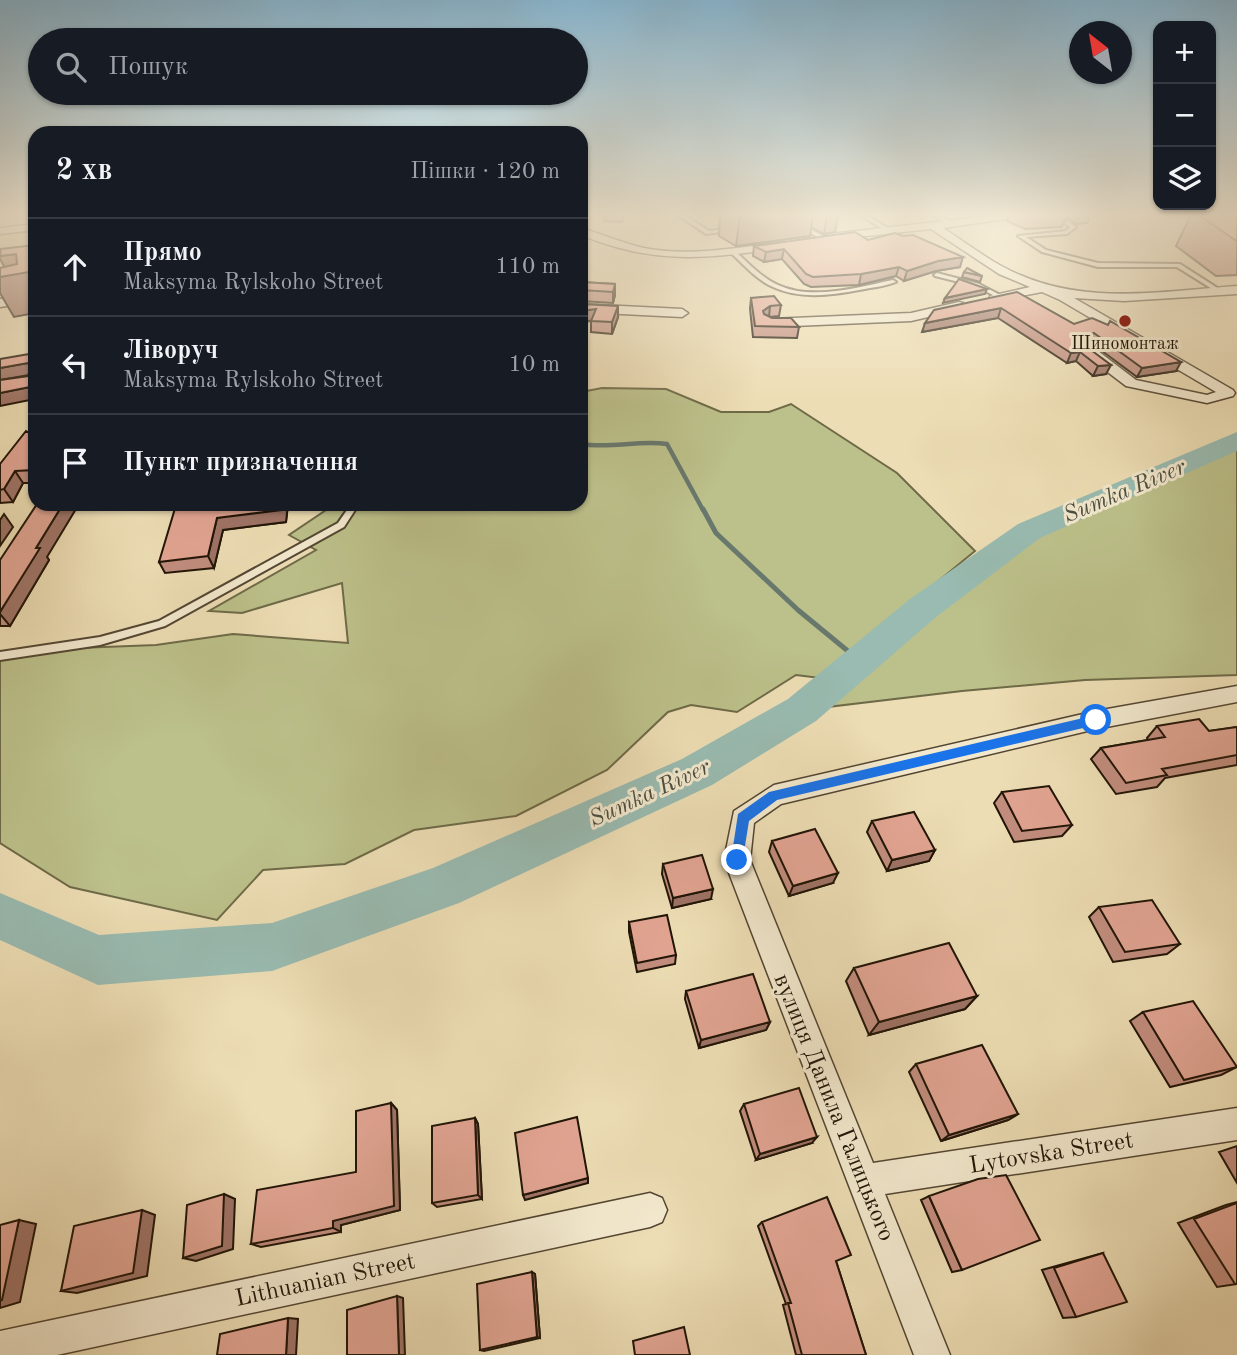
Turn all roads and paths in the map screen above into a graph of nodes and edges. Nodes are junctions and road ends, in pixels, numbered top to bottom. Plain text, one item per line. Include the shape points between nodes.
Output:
1 (765, 278) edge
2 (950, 278) edge
3 (1017, 278) edge
4 (1200, 278) edge
5 (892, 282) dead end
6 (1043, 288) junction
7 (1237, 290) edge
8 (1219, 291) junction
9 (1001, 297) junction
10 (28, 299) edge
11 (0, 303) edge
12 (588, 308) edge
13 (682, 313) dead end
14 (770, 323) edge
15 (1085, 348) edge
16 (350, 511) edge
17 (0, 656) edge
18 (1237, 694) edge
19 (1237, 1124) edge
20 (865, 1181) junction
21 (650, 1210) dead end
22 (0, 1349) edge
23 (932, 1355) edge

1 - 5 lane via 794,294
2 - 9 lane
3 - 6 street
4 - 8 lane
6 - 8 street via 1106,297
6 - 9 street
6 - 15 street via 1228,393 1207,399 1131,383
7 - 8 street
9 - 14 street via 911,317
10 - 11 street
12 - 13 street
16 - 17 lane via 341,525 162,624 100,641
18 - 20 street, вулиця Данила Галицького via 1096,720 774,796 743,818 737,860
19 - 20 street, Lytovska Street
20 - 23 street, вулиця Данила Галицького
21 - 22 street, Lithuanian Street

